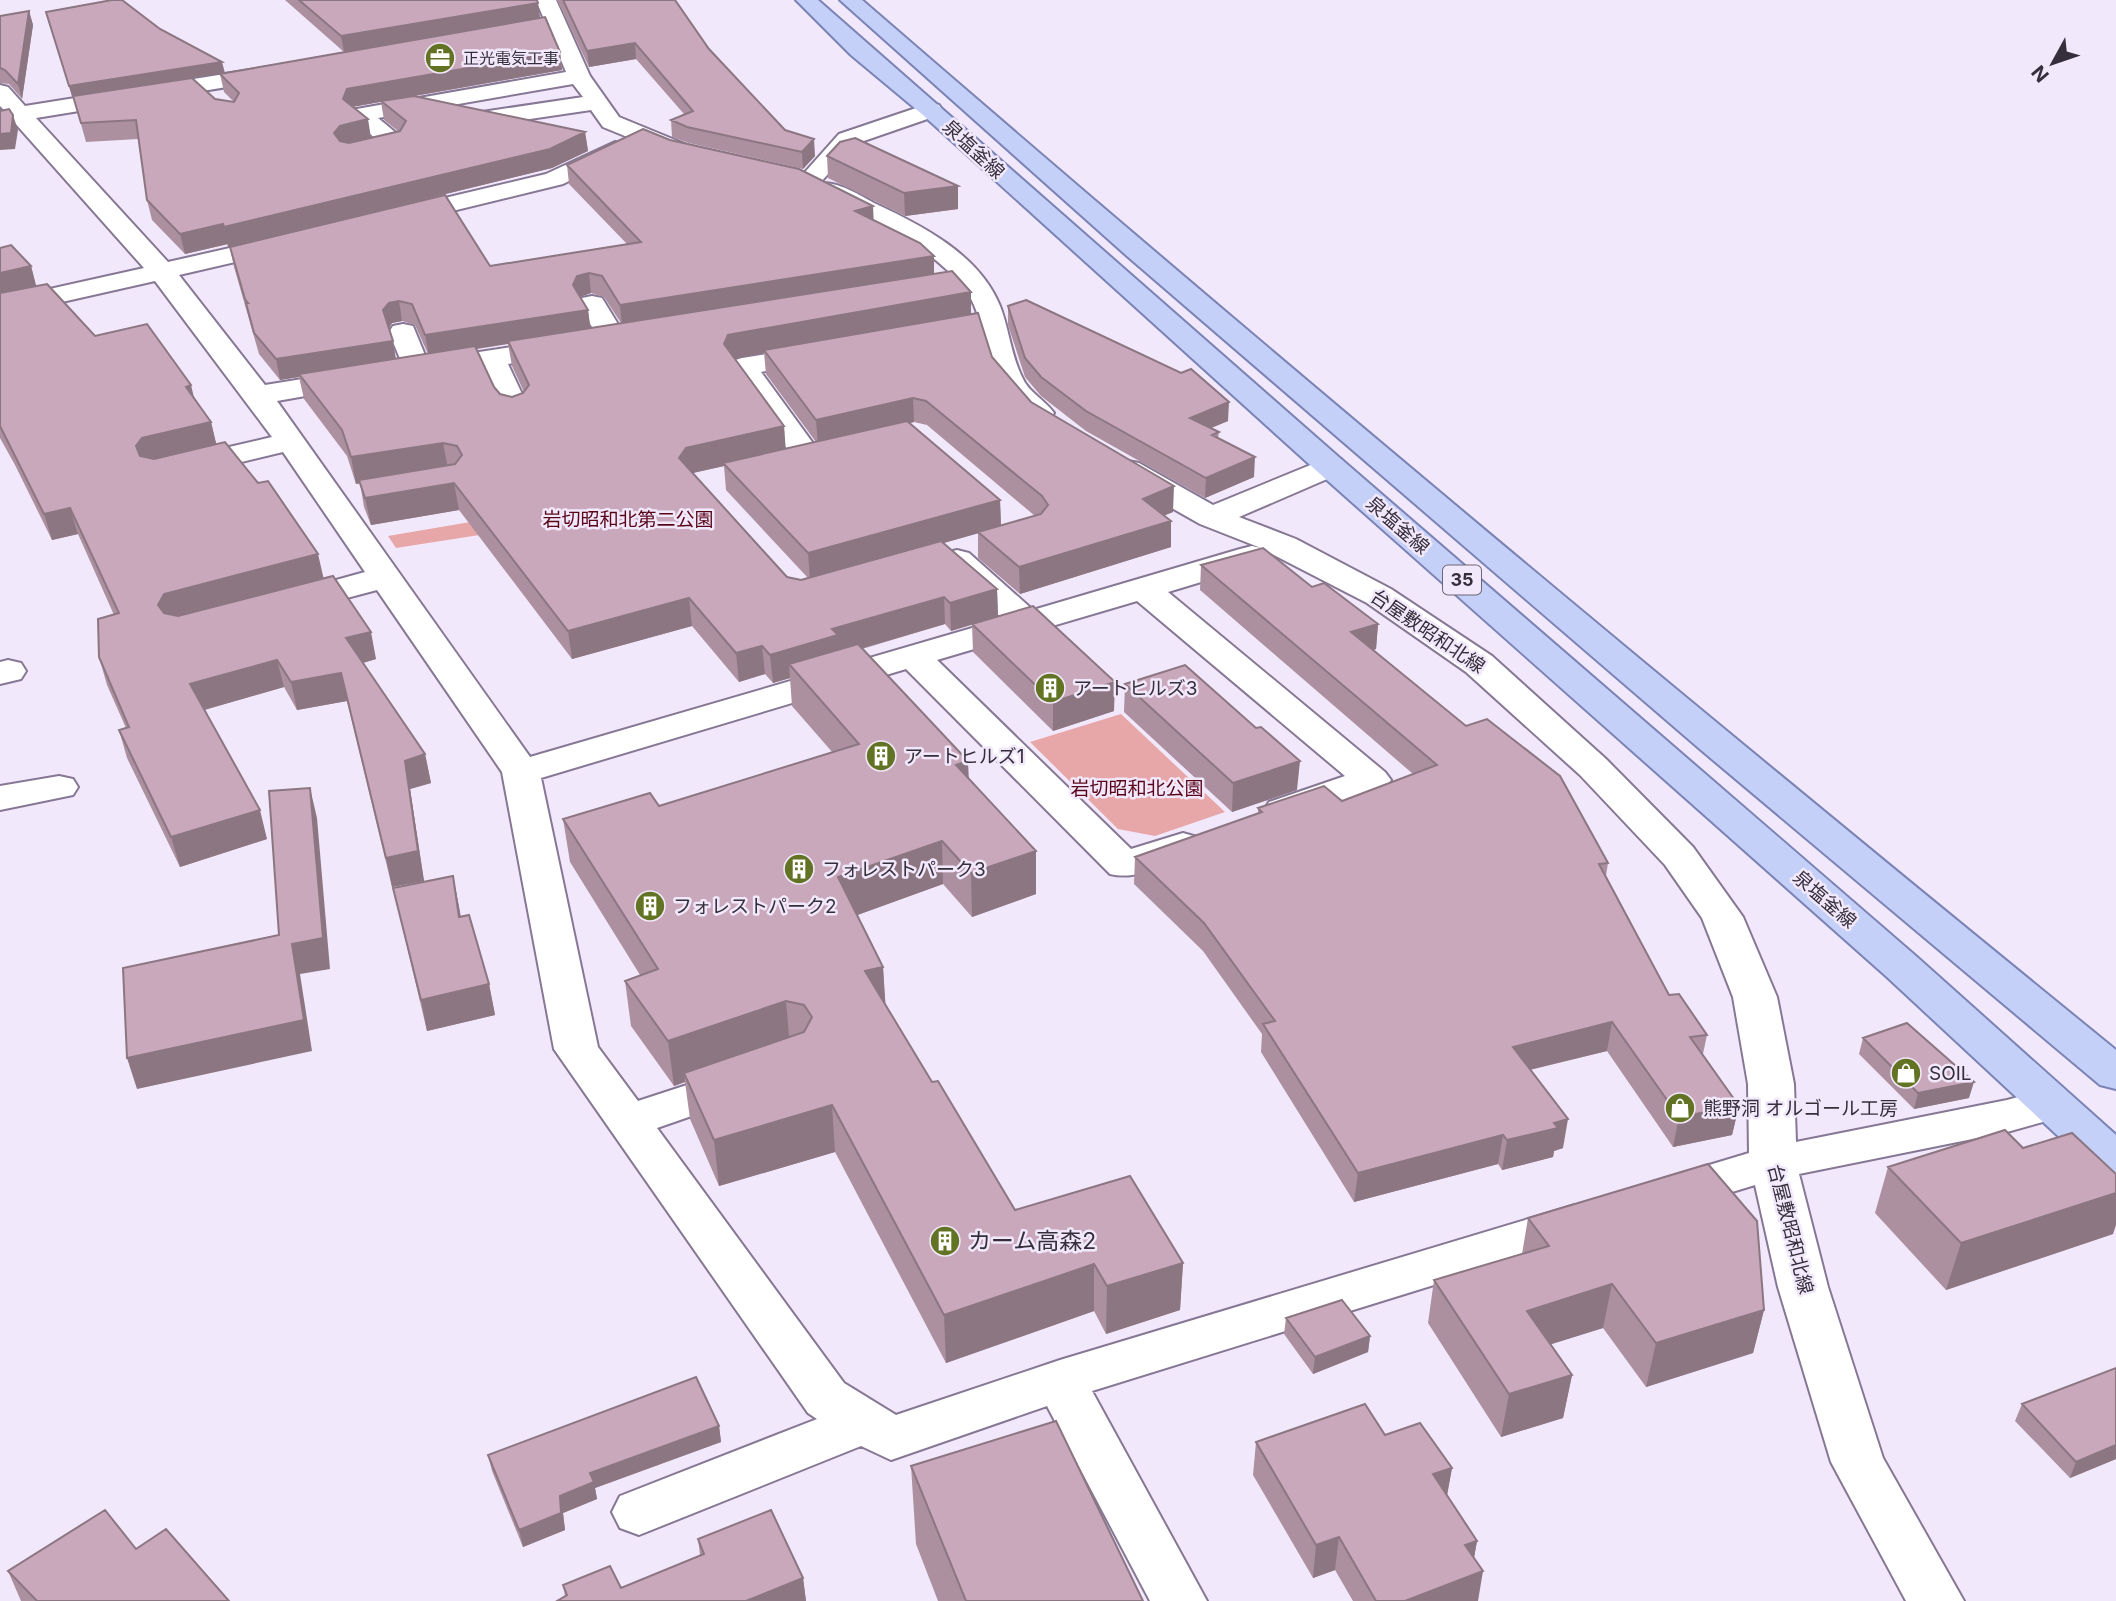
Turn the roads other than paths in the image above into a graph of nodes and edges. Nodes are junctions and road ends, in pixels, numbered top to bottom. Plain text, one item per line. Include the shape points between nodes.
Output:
1 (806, 0) edge
2 (850, 0) edge
3 (544, 17) edge
4 (302, 68) edge
5 (201, 85) junction
6 (588, 89) junction
7 (220, 104) edge
8 (6, 108) edge
9 (931, 110) junction
10 (463, 122) edge
11 (642, 136) junction
12 (352, 152) edge
13 (719, 160) edge
14 (379, 221) edge
15 (312, 237) edge
16 (163, 273) junction
17 (592, 303) dead end
18 (0, 308) edge
19 (403, 332) dead end
20 (839, 350) edge
21 (491, 358) junction
22 (395, 374) junction
23 (258, 395) junction
24 (515, 411) edge
25 (1066, 433) edge
26 (291, 441) junction
27 (1098, 454) edge
28 (808, 457) edge
29 (1330, 466) junction
30 (160, 473) edge
31 (1212, 517) junction
32 (990, 543) edge
33 (1284, 547) junction
34 (386, 577) junction
35 (1144, 589) junction
36 (257, 611) edge
37 (1028, 624) junction
38 (914, 657) junction
39 (521, 772) junction
40 (59, 787) dead end
41 (0, 798) edge
42 (1254, 820) edge
43 (1215, 834) edge
44 (779, 1069) edge
45 (2116, 1073) edge
46 (2052, 1104) junction
47 (629, 1122) junction
48 (2116, 1161) edge
49 (1773, 1163) junction
50 (1060, 1381) junction
51 (866, 1422) junction
52 (639, 1512) dead end
53 (1179, 1601) edge
54 (1936, 1601) edge

1 - 9 main road, 泉塩釜線 / 35
2 - 45 main road, 泉塩釜線 / 35 via 1136,251 1671,706
3 - 6 street
4 - 5 street
5 - 7 street
5 - 8 street
6 - 10 street
6 - 11 street via 611,122
6 - 12 street via 359,115 395,142
8 - 16 street
9 - 25 street via 846,139 796,178 872,211 939,251 960,284 986,308 977,327 1008,380 1044,419
9 - 29 main road, 泉塩釜線 / 35
11 - 13 street
11 - 14 street via 554,179
15 - 16 street
16 - 18 street
16 - 23 street
17 - 21 street via 626,337
19 - 22 street
20 - 28 street via 742,367
21 - 22 street
21 - 24 street
22 - 23 street
23 - 26 street
26 - 30 street
26 - 34 street via 344,498
27 - 31 street, 台屋敷昭和北線
29 - 31 street
29 - 46 main road, 泉塩釜線 / 35
31 - 33 street, 台屋敷昭和北線
32 - 37 street via 937,558
33 - 35 street
33 - 49 street, 台屋敷昭和北線 via 1379,596 1479,664 1592,767 1679,856 1722,917 1755,997 1770,1084
34 - 36 street
34 - 39 street
35 - 37 street
35 - 42 street via 1372,780
37 - 38 street
38 - 39 street
38 - 43 street via 1124,865
39 - 47 street via 576,1049
40 - 41 street
44 - 47 street
46 - 48 main road, 泉塩釜線 / 35
46 - 49 street
47 - 51 street via 826,1398
49 - 50 street
49 - 54 street, 台屋敷昭和北線 via 1804,1287 1858,1462
50 - 51 street via 891,1437
50 - 53 street
51 - 52 street

